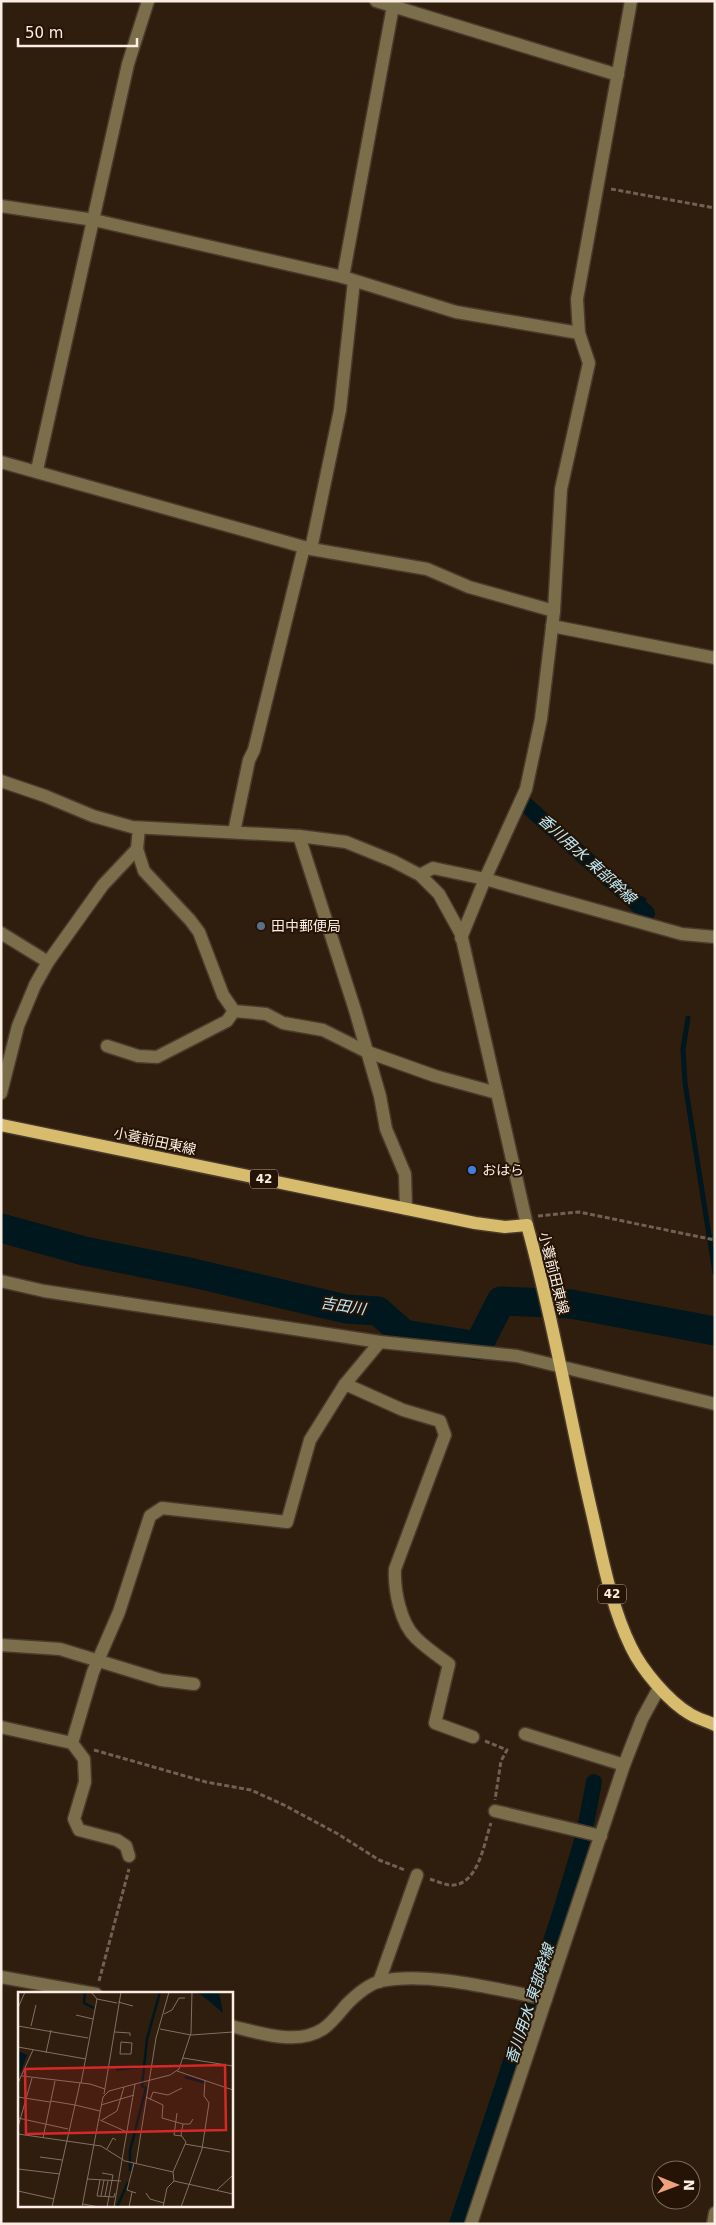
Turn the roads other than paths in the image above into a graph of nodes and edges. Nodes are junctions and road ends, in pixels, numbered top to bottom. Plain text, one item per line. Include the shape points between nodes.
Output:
1 (148, 1) edge
2 (376, 1) edge
3 (631, 1) edge
4 (393, 4) edge
5 (618, 75) junction
6 (1, 206) edge
7 (94, 220) junction
8 (349, 279) junction
9 (579, 333) junction
10 (1, 462) edge
11 (37, 470) junction
12 (307, 548) junction
13 (554, 611) junction
14 (552, 626) junction
15 (715, 658) edge
16 (1, 781) edge
17 (139, 828) junction
18 (234, 832) junction
19 (299, 836) junction
20 (137, 849) junction
21 (420, 875) junction
22 (485, 879) junction
23 (1, 933) edge
24 (715, 937) edge
25 (462, 938) junction
26 (48, 962) junction
27 (234, 1011) junction
28 (107, 1046) dead end
29 (365, 1050) junction
30 (1, 1093) edge
31 (497, 1093) junction
32 (1, 1125) edge
33 (406, 1209) junction
34 (526, 1221) junction
35 (1, 1281) edge
36 (380, 1342) junction
37 (561, 1368) junction
38 (345, 1384) junction
39 (715, 1404) edge
40 (1, 1645) edge
41 (99, 1660) junction
42 (194, 1684) dead end
43 (659, 1688) junction
44 (715, 1725) edge
45 (1, 1727) edge
46 (525, 1734) dead end
47 (474, 1737) road end
48 (72, 1743) junction
49 (624, 1765) junction
50 (495, 1811) road end
51 (590, 1833) junction
52 (129, 1856) road end
53 (417, 1875) road end
54 (1, 1977) edge
55 (379, 1982) junction
56 (97, 1989) edge
57 (537, 1997) junction
58 (232, 2026) edge
59 (715, 2213) edge
60 (471, 2224) edge
61 (713, 2224) edge

1 - 7 street via 128,64
2 - 4 street
3 - 5 street
4 - 5 street
4 - 8 street
5 - 9 street via 577,299
6 - 7 street
7 - 8 street
7 - 11 street
8 - 9 street via 456,312
8 - 12 street via 340,410
9 - 13 street via 590,363 561,490
10 - 11 street
11 - 12 street
12 - 13 street via 427,569 469,587
12 - 18 street via 249,760
13 - 14 street
14 - 15 street
14 - 22 street via 541,719 526,789
16 - 17 street via 93,816
17 - 18 street
17 - 20 street
18 - 19 street
19 - 21 street via 346,842 394,860
19 - 29 street
20 - 26 street via 103,885
20 - 27 street via 144,871 199,932 223,995
21 - 22 street via 433,868
21 - 25 street via 439,894
22 - 24 street via 682,934
22 - 25 street
23 - 26 street
25 - 31 street
26 - 30 street via 18,1026
27 - 28 street via 227,1021 157,1058
27 - 29 street via 266,1014 283,1023 323,1030
29 - 31 street via 435,1076
29 - 33 street via 380,1096 386,1129 405,1174
31 - 34 street
32 - 33 main road, 小蓑前田東線 / 42
33 - 34 main road, 小蓑前田東線 / 42 via 505,1227
34 - 37 main road, 小蓑前田東線 / 42
35 - 36 street via 44,1291
36 - 37 street via 517,1356
36 - 38 street
37 - 39 street
37 - 43 main road, 小蓑前田東線 / 42 via 618,1614 631,1648
38 - 41 street via 310,1440 288,1522 162,1508 150,1516 120,1612
38 - 47 street via 403,1410 440,1421 445,1435 395,1569 394,1588 400,1609 414,1636 449,1664 434,1723
40 - 41 street via 60,1650
41 - 42 street via 161,1680
41 - 48 street
43 - 44 main road, 小蓑前田東線 / 42 via 690,1714
43 - 49 street via 642,1719
45 - 48 street
46 - 49 street
48 - 52 street via 84,1759 85,1782 74,1819 79,1830 116,1840 126,1846
49 - 51 street
50 - 51 street
51 - 57 street
53 - 55 street
54 - 56 street
55 - 57 street via 409,1977
55 - 58 street via 358,1993 324,2028 301,2037 264,2034
57 - 60 street
59 - 61 street

